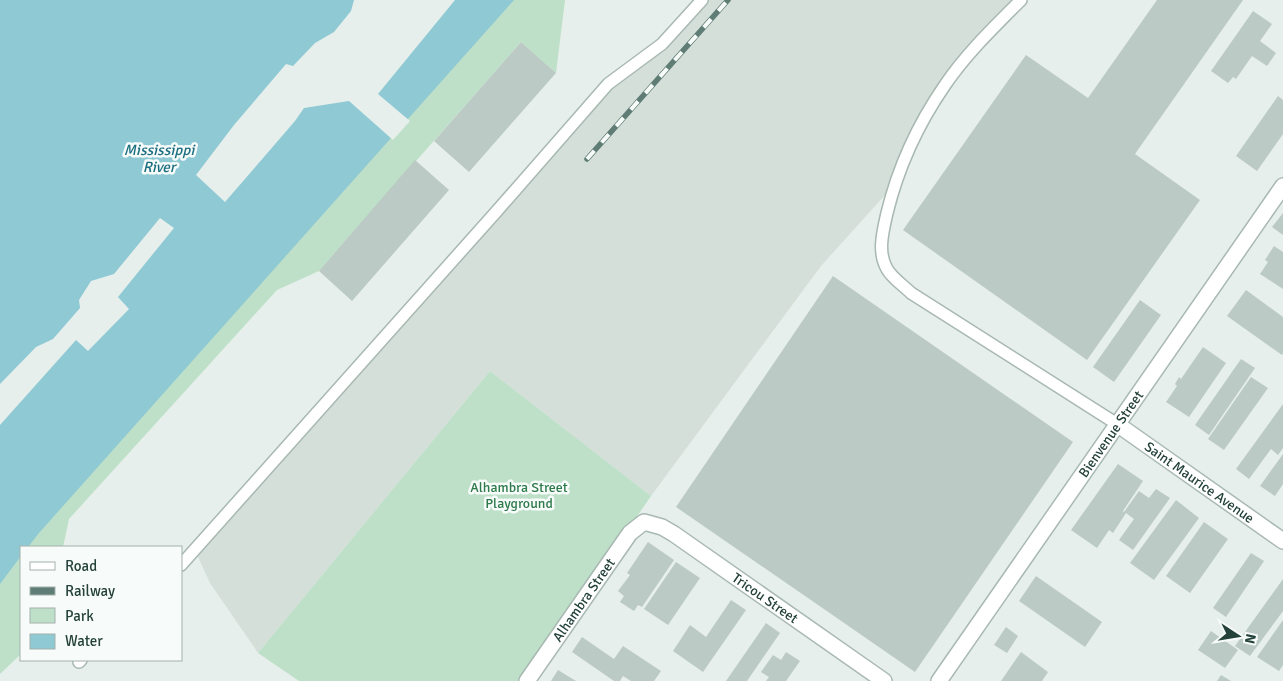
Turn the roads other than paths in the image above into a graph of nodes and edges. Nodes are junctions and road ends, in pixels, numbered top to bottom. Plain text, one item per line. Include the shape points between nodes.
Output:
1 (702, 0) edge
2 (1021, 0) edge
3 (1283, 186) edge
4 (1117, 424) junction
5 (644, 522) joint
6 (1283, 541) edge
7 (182, 565) edge
8 (527, 681) edge
9 (884, 681) edge
10 (939, 681) edge

1 - 7 lane via 662,44 608,84
2 - 4 lane via 988,33 945,85 918,130 894,185 883,228 881,252 887,269 912,293
3 - 4 street, Bienvenue Street
4 - 6 street, Saint Maurice Avenue
4 - 10 street, Bienvenue Street
5 - 8 street, Alhambra Street via 630,533
5 - 9 street, Tricou Street via 674,534

